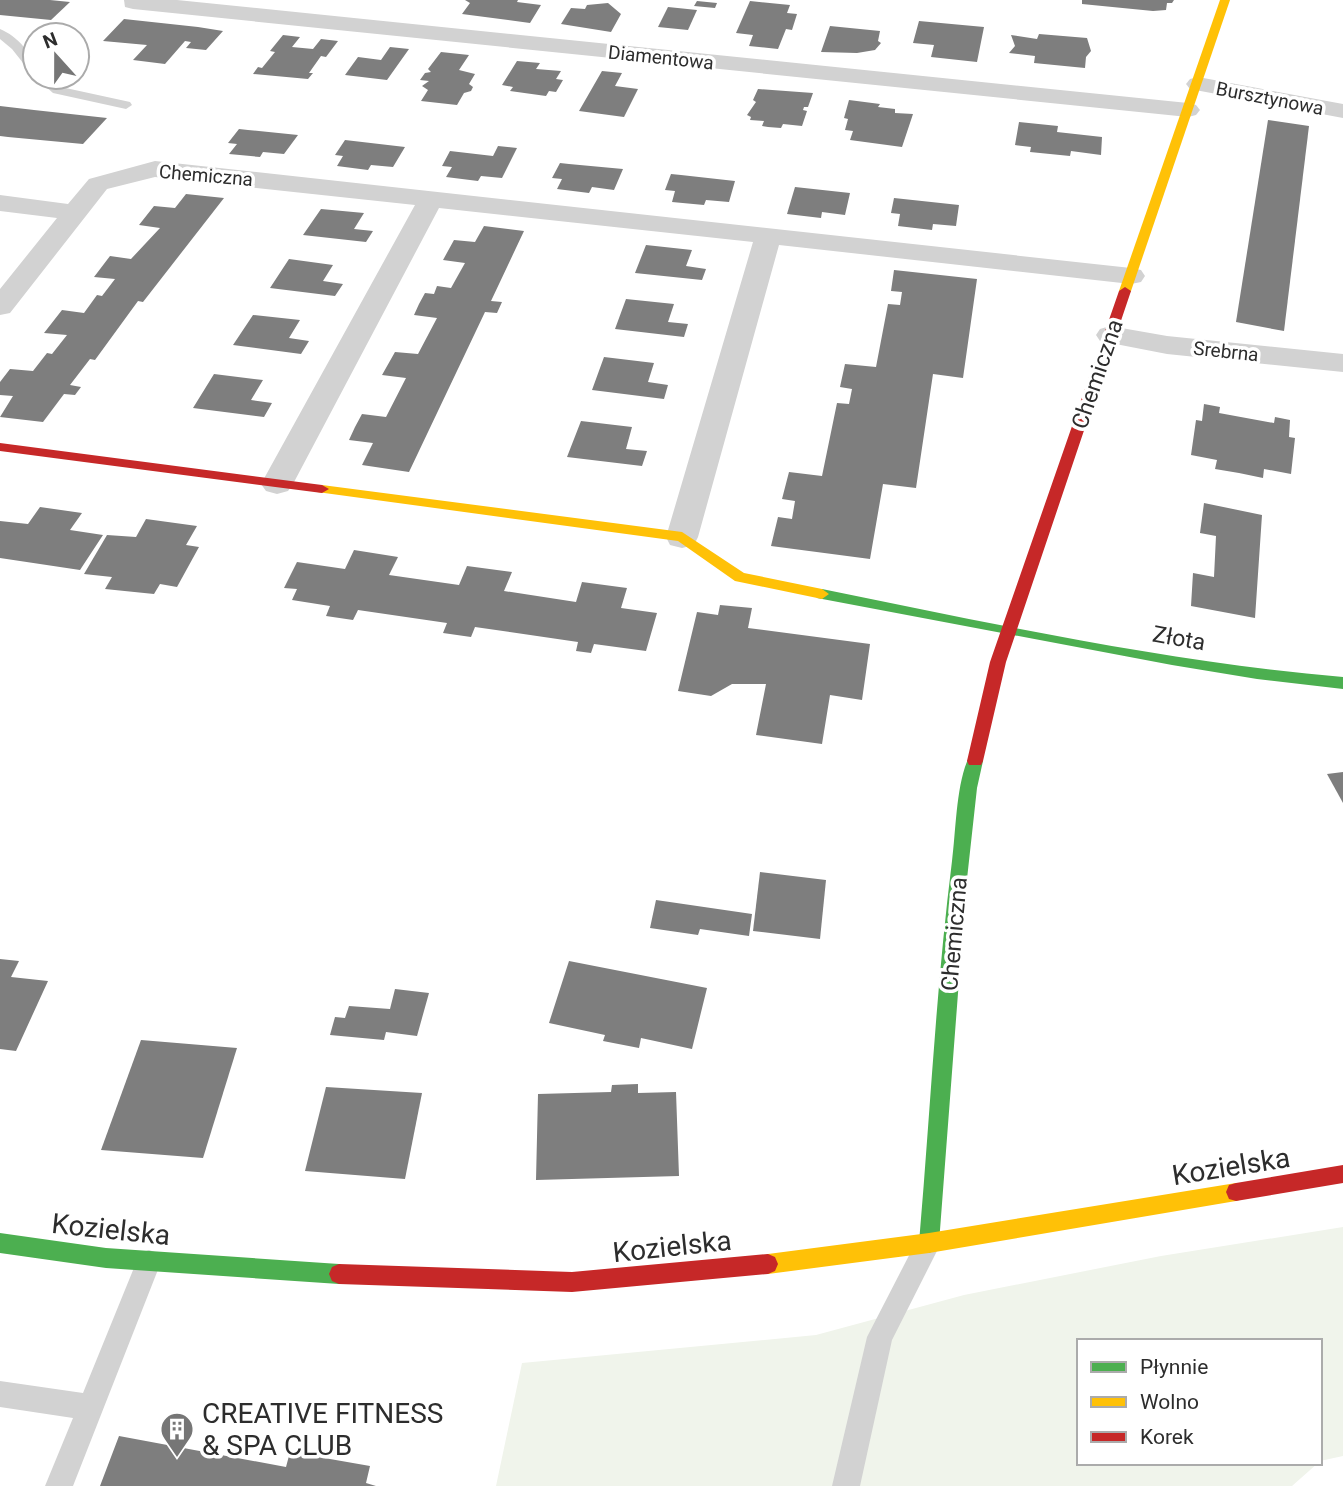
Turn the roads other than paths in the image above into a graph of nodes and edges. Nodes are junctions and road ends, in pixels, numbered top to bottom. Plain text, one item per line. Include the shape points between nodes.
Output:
1 (1225, 0) edge
2 (133, 2) dead end
3 (0, 33) edge
4 (21, 52) edge
5 (1198, 84) junction
6 (62, 91) edge
7 (126, 105) dead end
8 (1188, 110) junction
9 (1343, 111) edge
10 (431, 199) junction
11 (0, 203) edge
12 (74, 213) junction
13 (768, 236) junction
14 (1131, 276) junction
15 (0, 307) edge
16 (1110, 335) junction
17 (1343, 363) edge
18 (0, 447) edge
19 (277, 484) junction
20 (682, 537) junction
21 (1007, 631) junction
22 (1343, 683) edge
23 (1343, 1174) edge
24 (929, 1242) junction
25 (0, 1243) edge
26 (149, 1261) junction
27 (0, 1394) edge
28 (91, 1407) junction
29 (59, 1486) edge
30 (846, 1486) edge

1 - 5 street, Chemiczna
2 - 8 street, Diamentowa
3 - 4 lane
5 - 8 street, Chemiczna
5 - 9 street, Bursztynowa
6 - 7 lane
8 - 14 street, Chemiczna
10 - 12 street, Chemiczna via 155,169 98,184
10 - 13 street, Chemiczna
10 - 19 street
11 - 12 street
12 - 15 street, Chemiczna
13 - 14 street, Chemiczna
13 - 20 street
14 - 16 street, Chemiczna
16 - 17 street, Srebrna
16 - 21 street, Chemiczna
18 - 19 street
19 - 20 street
20 - 21 street via 740,577
21 - 22 street, Złota via 1282,678
21 - 24 street, Chemiczna via 969,788
23 - 24 street, Kozielska
24 - 26 street, Kozielska via 786,1262 572,1282 436,1279
24 - 30 lane via 880,1337
25 - 26 street, Kozielska
26 - 28 lane
27 - 28 lane
28 - 29 lane

